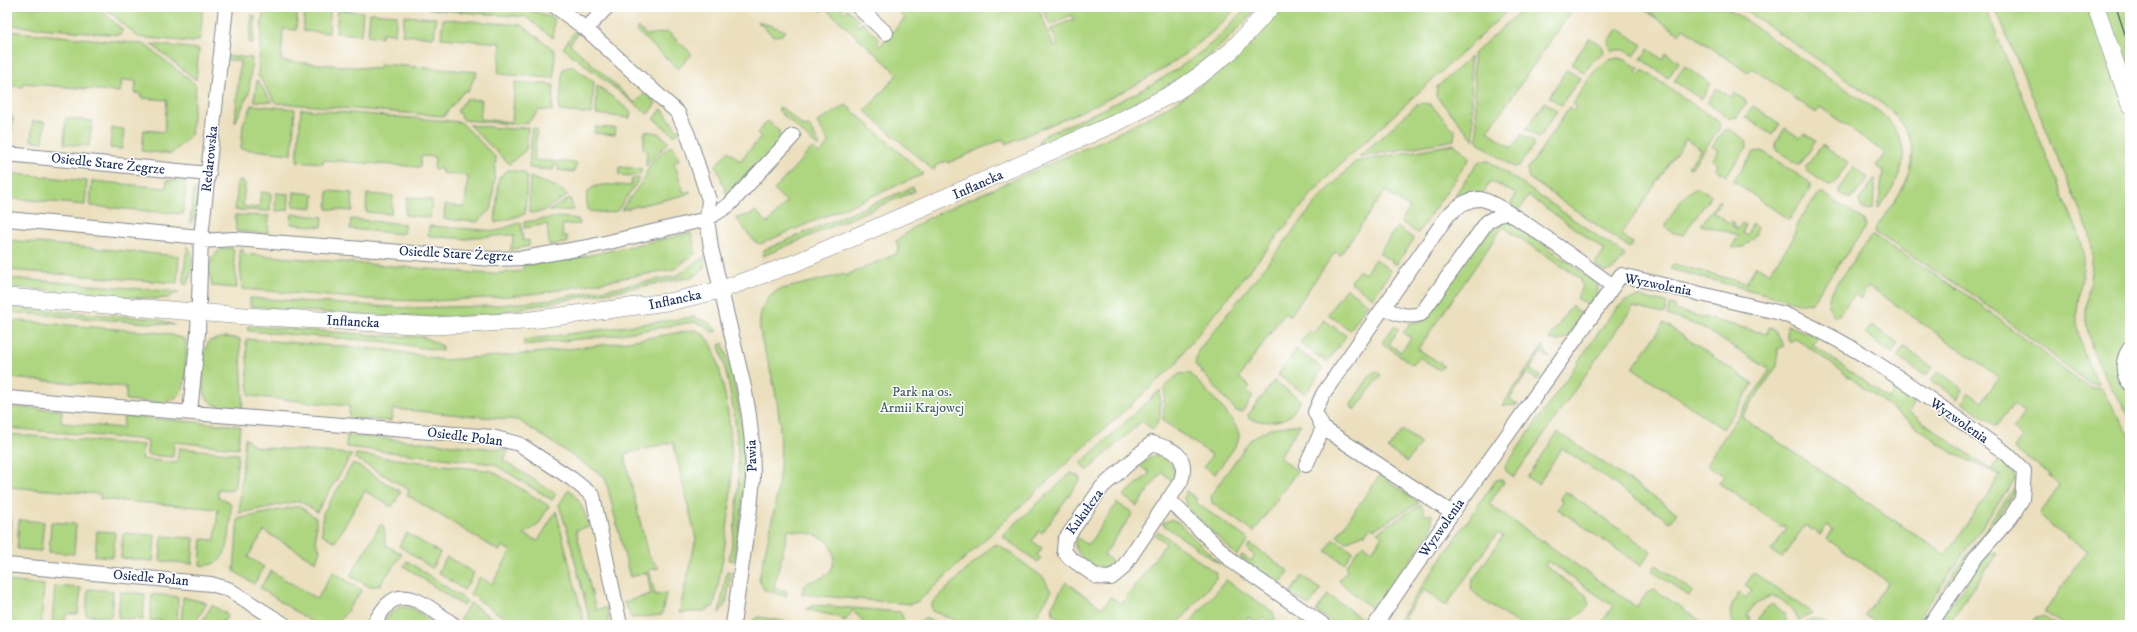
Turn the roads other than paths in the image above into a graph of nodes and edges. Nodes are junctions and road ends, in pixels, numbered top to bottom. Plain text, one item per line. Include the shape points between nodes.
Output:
1 (226, 7) edge
2 (556, 7) edge
3 (607, 7) edge
4 (858, 7) edge
5 (1271, 7) edge
6 (2096, 7) edge
7 (586, 29) junction
8 (886, 32) dead end
9 (2130, 105) edge
10 (793, 136) dead end
11 (7, 154) edge
12 (209, 174) junction
13 (1506, 210) junction
14 (7, 219) edge
15 (707, 219) junction
16 (201, 239) junction
17 (1613, 286) junction
18 (720, 290) junction
19 (7, 297) edge
20 (1383, 308) junction
21 (199, 312) junction
22 (2130, 348) edge
23 (2130, 384) edge
24 (7, 398) edge
25 (190, 412) junction
26 (1323, 428) junction
27 (1306, 466) dead end
28 (1168, 499) junction
29 (1452, 513) junction
30 (7, 565) edge
31 (285, 625) edge
32 (373, 625) edge
33 (454, 625) edge
34 (620, 625) edge
35 (733, 625) edge
36 (1324, 625) edge
37 (1375, 625) edge
38 (1930, 625) edge

1 - 12 street, Redarowska
2 - 7 street
3 - 7 street
4 - 8 street
5 - 18 street, Inflancka via 1232,50 1177,91 1140,112 860,236
6 - 9 street
7 - 15 street via 678,113 688,135 709,200
10 - 15 street, Osiedle Stare Żegrze via 729,204
11 - 12 street, Osiedle Stare Żegrze
12 - 16 street, Redarowska
13 - 17 street
13 - 20 street via 1487,222 1421,314 1400,315
13 - 20 street via 1482,199 1466,201 1448,215
14 - 16 street, Osiedle Stare Żegrze
15 - 16 street, Osiedle Stare Żegrze via 588,247 524,258 480,258 234,239
15 - 18 street
16 - 21 street, Redarowska
17 - 29 street, Wyzwolenia
17 - 38 street, Wyzwolenia via 1621,275 1781,313 1806,323 1860,353 2006,454 2024,471 2022,499 2011,517 1976,557
18 - 21 street, Inflancka via 674,301 587,314 524,321 434,326
18 - 35 street, Pawia via 744,387 752,443 751,501
19 - 21 street, Inflancka
20 - 26 street via 1323,394 1315,412
21 - 25 street
22 - 23 street via 2123,368
24 - 25 street, Osiedle Polan
25 - 34 street, Osiedle Polan via 492,437 519,444 593,496
26 - 27 street
26 - 29 street
28 - 28 street, Kukułcza via 1122,569 1111,578 1097,577 1064,551 1065,540 1102,487 1152,443 1171,449 1183,461 1185,469 1181,481
28 - 36 street via 1233,562
29 - 37 street, Wyzwolenia
30 - 31 street, Osiedle Polan via 211,584 228,589
32 - 33 street via 388,604 400,598 412,598

